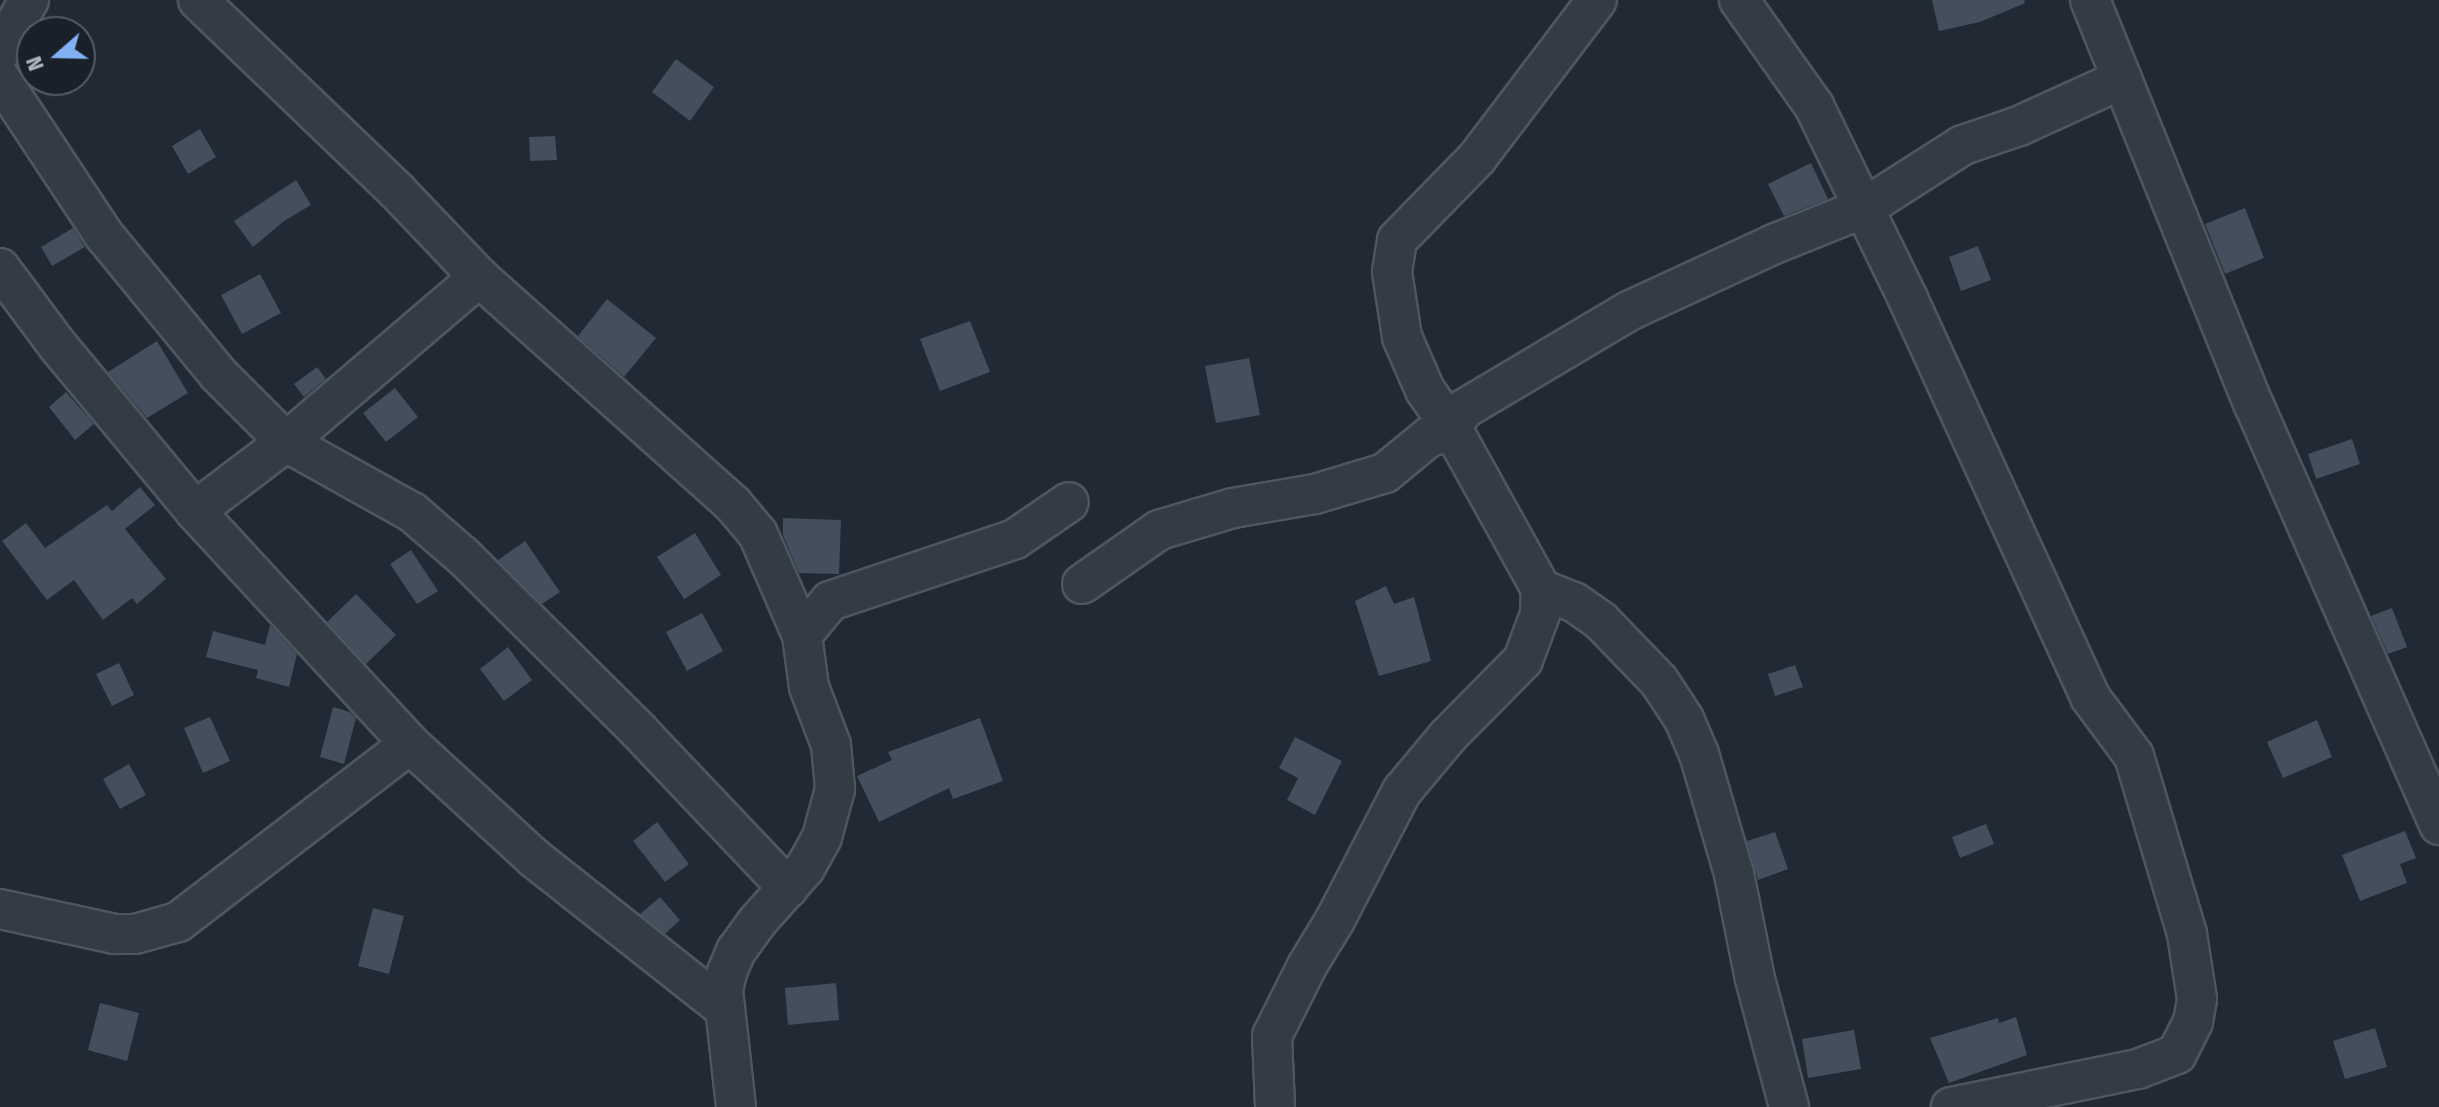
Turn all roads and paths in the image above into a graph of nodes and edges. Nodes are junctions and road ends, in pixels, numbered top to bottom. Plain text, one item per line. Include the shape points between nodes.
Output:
1 (29, 0) edge
2 (198, 0) edge
3 (1597, 0) edge
4 (1739, 0) edge
5 (2090, 0) edge
6 (0, 52) edge
7 (0, 78) edge
8 (2122, 79) junction
9 (1864, 208) junction
10 (0, 268) edge
11 (479, 277) junction
12 (1454, 432) junction
13 (286, 442) junction
14 (1069, 502) dead end
15 (195, 511) junction
16 (1082, 584) dead end
17 (1541, 589) junction
18 (802, 635) junction
19 (410, 744) junction
20 (2439, 825) edge
21 (788, 888) junction
22 (0, 909) edge
23 (725, 1009) junction
24 (736, 1107) edge
25 (1275, 1107) edge
26 (1789, 1107) edge
27 (1951, 1107) edge

1 - 6 street
2 - 11 street
3 - 12 street via 1477,158 1397,240 1392,272 1402,337 1425,390
4 - 9 street via 1814,106
5 - 8 street
7 - 13 street via 137,279 218,374
8 - 9 street via 1963,145
8 - 20 street via 2254,405
9 - 12 street via 1631,310 1475,402 1458,415
9 - 27 street via 2090,697 2134,756 2187,934 2197,999 2186,1040 2177,1054 2162,1062
10 - 15 street
11 - 13 street
11 - 18 street via 732,503 758,534
12 - 16 street via 1430,436 1385,473 1159,530
12 - 17 street
13 - 15 street
13 - 21 street via 412,512 463,556
14 - 18 street via 1015,539 830,601
15 - 19 street
17 - 25 street via 1540,614 1523,660 1402,791 1307,966 1272,1036
17 - 26 street via 1574,602 1601,621 1659,681 1684,719 1734,874
18 - 21 street via 809,687 831,745 835,789 822,837
19 - 22 street via 178,922 115,934
19 - 23 street via 534,858
21 - 23 street via 736,951 723,990
23 - 24 street

